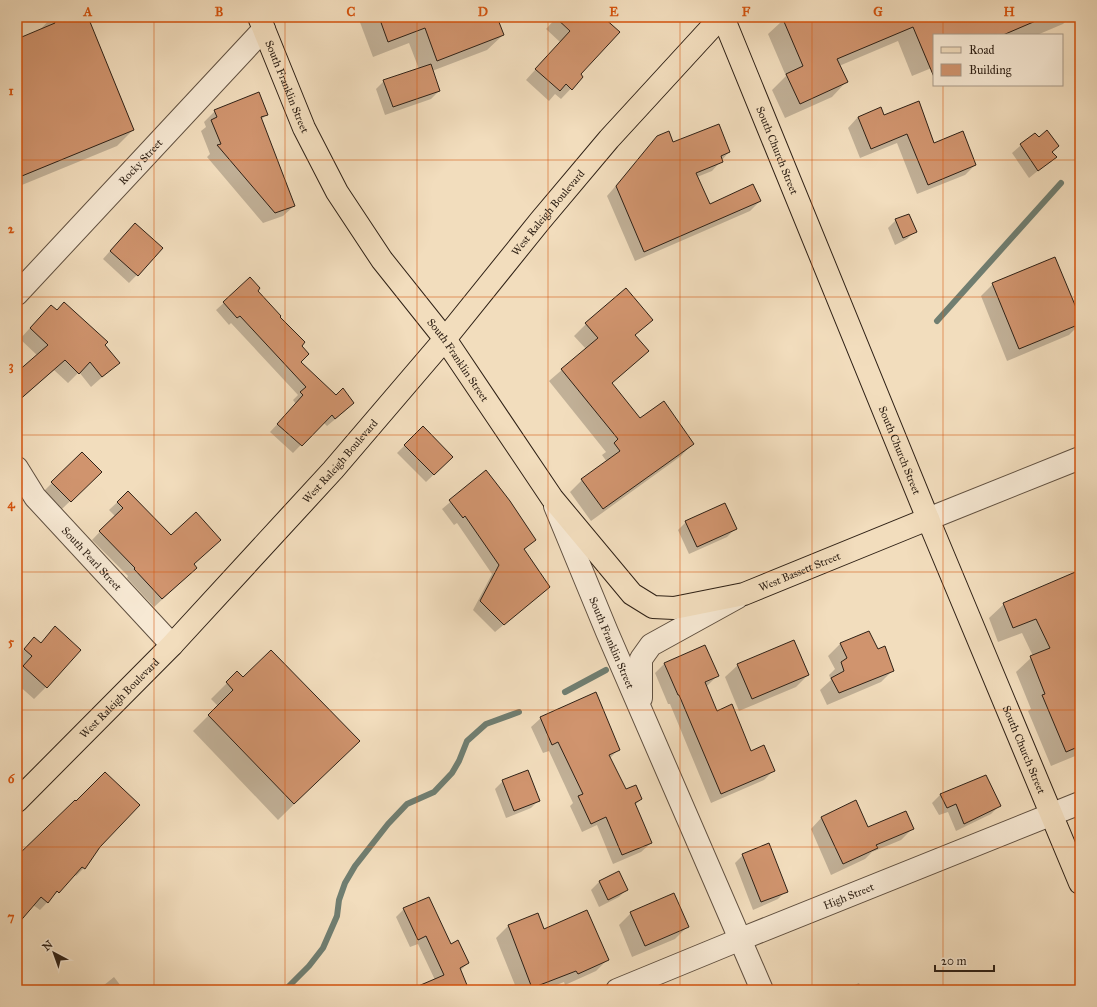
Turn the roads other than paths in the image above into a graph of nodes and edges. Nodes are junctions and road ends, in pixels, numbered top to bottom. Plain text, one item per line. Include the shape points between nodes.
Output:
1 (722, 17) edge
2 (262, 23) edge
3 (17, 294) edge
4 (445, 339) junction
5 (1080, 458) edge
6 (17, 468) edge
7 (552, 498) junction
8 (928, 519) junction
9 (744, 594) junction
10 (172, 645) junction
11 (642, 711) junction
12 (17, 801) edge
13 (1080, 803) edge
14 (1052, 815) junction
15 (1080, 883) edge
16 (741, 939) junction
17 (617, 990) edge
18 (762, 990) edge

1 - 4 main road, West Raleigh Boulevard via 540,221
1 - 8 main road, South Church Street
2 - 3 street, Rocky Street
2 - 4 main road, South Franklin Street via 304,128 336,192 382,260
4 - 7 main road, South Franklin Street
4 - 10 main road, West Raleigh Boulevard via 333,470
5 - 8 street, West Bassett Street
6 - 10 street, South Pearl Street via 35,497
7 - 9 main road, West Bassett Street via 632,594 653,607 674,608
7 - 11 street, South Franklin Street
8 - 9 main road, West Bassett Street
8 - 14 main road, South Church Street
9 - 11 street, South Franklin Street via 651,645 641,659
10 - 12 main road, West Raleigh Boulevard
11 - 16 street, South Franklin Street
13 - 14 street, High Street
14 - 15 main road, South Church Street
14 - 16 street, High Street
16 - 17 street, High Street
16 - 18 street, South Franklin Street

